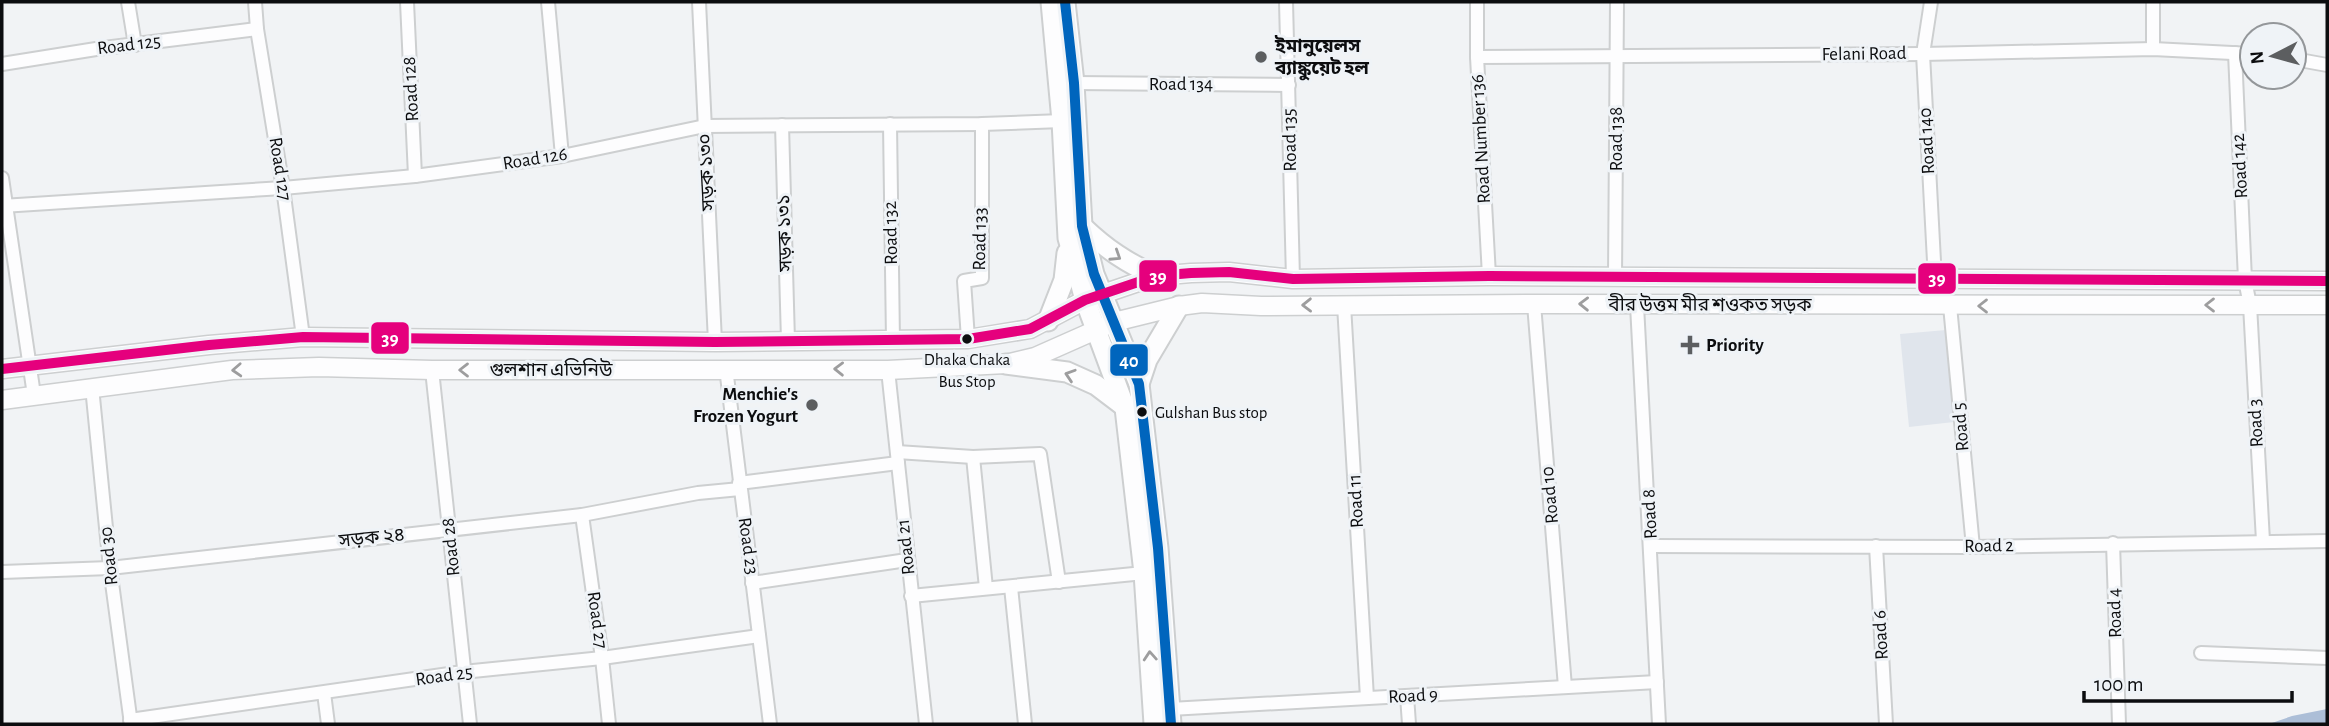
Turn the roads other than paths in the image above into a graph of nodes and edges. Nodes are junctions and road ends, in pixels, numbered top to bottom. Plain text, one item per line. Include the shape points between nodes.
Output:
1 (128, 2) edge
2 (255, 2) edge
3 (407, 2) edge
4 (548, 2) edge
5 (699, 2) edge
6 (1051, 2) edge
7 (1065, 2) edge
8 (1286, 2) edge
9 (1477, 2) edge
10 (1617, 2) edge
11 (1931, 2) edge
12 (2153, 2) edge
13 (257, 29) junction
14 (135, 45) junction
15 (2153, 49) junction
16 (2235, 53) junction
17 (2238, 53) edge
18 (1923, 54) junction
19 (1477, 57) junction
20 (1616, 57) junction
21 (2308, 62) edge
22 (2, 64) edge
23 (2327, 65) edge
24 (1074, 83) junction
25 (1289, 85) junction
26 (1062, 121) junction
27 (890, 124) junction
28 (982, 124) junction
29 (782, 125) junction
30 (705, 126) junction
31 (562, 156) junction
32 (415, 176) junction
33 (2, 178) edge
34 (283, 188) junction
35 (4, 206) edge
36 (1075, 232) junction
37 (1156, 276) junction
38 (1489, 276) junction
39 (1615, 277) junction
40 (1293, 279) junction
41 (1935, 280) junction
42 (2245, 280) junction
43 (2327, 281) edge
44 (1094, 297) junction
45 (1344, 304) junction
46 (1534, 304) junction
47 (1637, 305) junction
48 (2250, 305) junction
49 (2327, 305) edge
50 (1179, 306) junction
51 (1950, 306) junction
52 (1048, 321) junction
53 (1105, 326) junction
54 (303, 337) junction
55 (968, 339) junction
56 (788, 341) junction
57 (893, 341) junction
58 (715, 342) junction
59 (1006, 364) junction
60 (30, 365) junction
61 (726, 368) junction
62 (2, 369) edge
63 (432, 370) junction
64 (888, 370) junction
65 (1139, 384) junction
66 (92, 387) junction
67 (34, 395) junction
68 (2, 400) edge
69 (1125, 408) junction
70 (973, 457) junction
71 (897, 458) junction
72 (739, 486) junction
73 (582, 515) junction
74 (450, 529) junction
75 (2263, 541) junction
76 (2327, 541) edge
77 (2113, 543) junction
78 (1652, 546) junction
79 (1876, 546) junction
80 (1973, 547) junction
81 (907, 560) junction
82 (110, 568) junction
83 (2, 572) edge
84 (1144, 573) junction
85 (1059, 582) junction
86 (752, 583) junction
87 (1011, 587) junction
88 (986, 588) junction
89 (911, 596) junction
90 (759, 636) junction
91 (2201, 653) dead end
92 (602, 658) junction
93 (2327, 658) edge
94 (463, 673) junction
95 (1657, 682) junction
96 (1565, 687) junction
97 (324, 693) junction
98 (1407, 696) junction
99 (1367, 698) junction
100 (1171, 717) edge
101 (130, 722) edge
102 (328, 724) edge
103 (470, 724) edge
104 (609, 724) edge
105 (770, 724) edge
106 (926, 724) edge
107 (1025, 724) edge
108 (1154, 724) edge
109 (1409, 724) edge
110 (1659, 724) edge
111 (1885, 724) edge
112 (2119, 724) edge

1 - 14 street
2 - 13 street, Road 127
3 - 32 street, Road 128
4 - 31 street
5 - 30 street, সড়ক ১৩০
6 - 26 main road
7 - 24 main road
8 - 25 street, Road 135
9 - 19 street, Road Number 136
10 - 20 street, Road 138
11 - 18 street, Road 140
12 - 15 street
13 - 14 street, Road 125
13 - 34 street, Road 127
14 - 22 street, Road 125
15 - 16 street, Felani Road
15 - 18 street, Felani Road
16 - 17 street, Felani Road
16 - 42 street, Road 142
18 - 20 street, Felani Road
18 - 41 street, Road 140
19 - 20 street, Felani Road
19 - 38 street, Road Number 136
20 - 39 street, Road 138
21 - 23 street
24 - 25 street, Road 134
24 - 36 main road
25 - 40 street, Road 135
26 - 28 street, Road 126
26 - 36 main road
27 - 28 street, Road 126
27 - 29 street, Road 126
27 - 57 street, Road 132
28 - 55 street, Road 133 via 982,278 964,281
29 - 30 street, Road 126
29 - 56 street, সড়ক ১৩১
30 - 31 street, Road 126
30 - 58 street, সড়ক ১৩০
31 - 32 street, Road 126
32 - 34 street, Road 126
33 - 35 street
34 - 35 street, Road 126
34 - 54 street, Road 127
35 - 60 street
36 -> 37 main road
36 - 44 main road via 1094,274
36 - 52 main road
37 - 40 main road, বীর উত্তম মীর শওকত সড়ক via 1229,272
37 - 44 main road, বীর উত্তম মীর শওকত সড়ক
38 - 39 main road, বীর উত্তম মীর শওকত সড়ক
38 - 40 main road, বীর উত্তম মীর শওকত সড়ক
39 - 41 main road, বীর উত্তম মীর শওকত সড়ক
39 - 47 main road
41 - 42 main road, বীর উত্তম মীর শওকত সড়ক
42 - 43 main road, বীর উত্তম মীর শওকত সড়ক
42 - 48 street, Road 142
44 - 52 main road, গুলশান এভিনিউ
44 - 53 main road
45 - 46 main road, বীর উত্তম মীর শওকত সড়ক
45 -> 50 main road, বীর উত্তম মীর শওকত সড়ক
45 - 99 street, Road 11
47 -> 46 main road, বীর উত্তম মীর শওকত সড়ক
46 - 96 street, Road 10
47 - 51 main road, বীর উত্তম মীর শওকত সড়ক
47 - 78 street, Road 8
48 - 49 main road, বীর উত্তম মীর শওকত সড়ক
48 -> 51 main road, বীর উত্তম মীর শওকত সড়ক
48 - 75 street, Road 3
50 - 53 main road, বীর উত্তম মীর শওকত সড়ক
50 - 65 main road via 1147,360
51 - 80 street, Road 5
52 - 55 main road, গুলশান এভিনিউ via 1018,333
53 - 59 main road, গুলশান এভিনিউ via 1035,357
53 - 65 main road
53 - 69 main road
54 - 58 main road, গুলশান এভিনিউ
54 - 60 main road, গুলশান এভিনিউ
55 - 57 main road, গুলশান এভিনিউ
56 - 57 main road, গুলশান এভিনিউ
56 - 58 main road, গুলশান এভিনিউ
59 - 64 main road, গুলশান এভিনিউ
69 -> 59 main road via 1097,385 1067,372
60 - 62 main road, গুলশান এভিনিউ
60 - 67 street
61 -> 63 main road, গুলশান এভিনিউ
64 -> 61 main road, গুলশান এভিনিউ
61 - 72 street, Road 23
63 -> 66 main road, গুলশান এভিনিউ via 232,370
63 - 74 street, Road 28
64 - 71 street, Road 21
65 - 100 main road
66 - 67 main road, গুলশান এভিনিউ
66 - 82 street, Road 30
67 - 68 main road, গুলশান এভিনিউ
69 - 84 main road
70 - 71 street, সড়ক ২৪
70 - 85 street, সড়ক ২৪ via 1040,454
70 - 88 street
71 - 72 street, সড়ক ২৪
71 - 81 street, Road 21
72 - 73 street, সড়ক ২৪
72 - 86 street, Road 23
73 - 74 street, সড়ক ২৪
73 - 92 street, Road 27
74 - 82 street, সড়ক ২৪
74 - 94 street, Road 28
75 - 76 street, Road 2
75 - 77 street, Road 2
77 - 80 street, Road 2
77 - 112 street, Road 4
78 - 79 street, Road 2
78 - 95 street, Road 8
79 - 80 street, Road 2
79 - 111 street, Road 6
81 - 86 street
81 - 89 street, Road 21
82 - 83 street, সড়ক ২৪
82 - 101 street, Road 30
84 - 85 street
108 -> 84 main road
85 - 87 street
86 - 90 street, Road 23
87 - 88 street
87 - 107 street
88 - 89 street
89 - 106 street, Road 21
90 - 92 street, Road 25
90 - 105 street, Road 23
91 - 93 street
92 - 94 street, Road 25
92 - 104 street, Road 27
94 - 97 street, Road 25
94 - 103 street, Road 28
95 - 96 street, Road 9
95 - 110 street, Road 8
96 - 98 street, Road 9
97 - 101 street, Road 25
97 - 102 street
98 - 99 street, Road 9
98 - 109 street
99 - 100 street, Road 9

